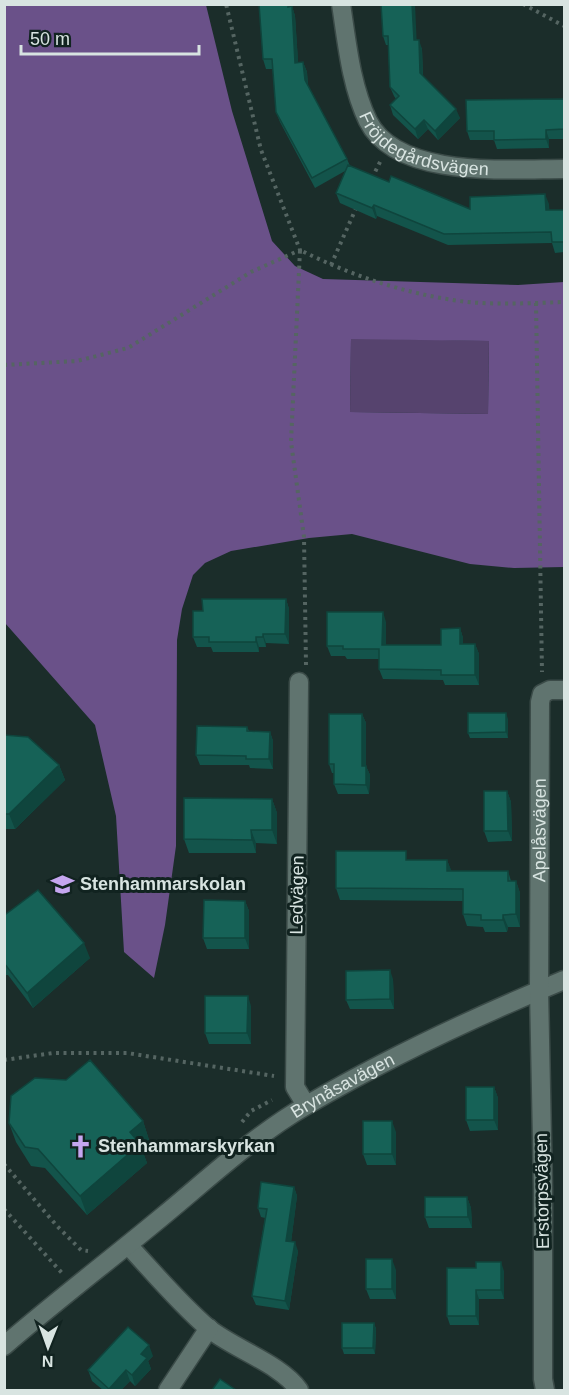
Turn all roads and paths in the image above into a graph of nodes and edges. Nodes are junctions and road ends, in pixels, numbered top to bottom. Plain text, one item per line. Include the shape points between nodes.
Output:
1 (226, 4) edge
2 (341, 4) edge
3 (523, 4) edge
4 (564, 26) edge
5 (389, 144) junction
6 (564, 169) edge
7 (370, 181) edge
8 (360, 199) edge
9 (300, 250) junction
10 (331, 266) junction
11 (564, 302) edge
12 (536, 303) junction
13 (4, 365) edge
14 (299, 682) joint
15 (564, 690) edge
16 (542, 694) junction
17 (564, 980) edge
18 (539, 990) junction
19 (4, 1060) edge
20 (296, 1087) junction
21 (306, 1105) junction
22 (4, 1164) edge
23 (4, 1209) edge
24 (128, 1245) junction
25 (104, 1264) junction
26 (76, 1285) junction
27 (209, 1328) junction
28 (4, 1346) edge
29 (168, 1390) edge
30 (299, 1390) edge
31 (545, 1390) edge

1 - 9 path via 261,150
2 - 5 street, Fröjdegårdsvägen via 360,102 369,124
3 - 4 path
5 - 6 street, Fröjdegårdsvägen via 415,159 445,166
5 - 7 path
8 - 10 path
9 - 10 path
9 - 13 path via 251,272 128,348 77,361
9 - 14 path via 291,442 304,537 306,668
10 - 12 path via 419,294 469,302
11 - 12 path
12 - 16 path
14 - 20 street, Ledvägen
15 - 16 street
16 - 18 street, Apelåsvägen
17 - 18 street, Brynåsavägen
18 - 21 street, Brynåsavägen via 396,1057
18 - 31 street, Erstorpsvägen
19 - 20 path via 53,1053 127,1053 287,1077
20 - 21 street, Ledvägen
21 - 24 street, Brynåsavägen via 265,1133
22 - 25 path via 81,1250 92,1251
23 - 26 path
24 - 25 street, Brynåsavägen
24 - 27 street
25 - 26 street, Brynåsavägen
26 - 28 street, Brynåsavägen
27 - 29 street
27 - 30 street via 282,1374

